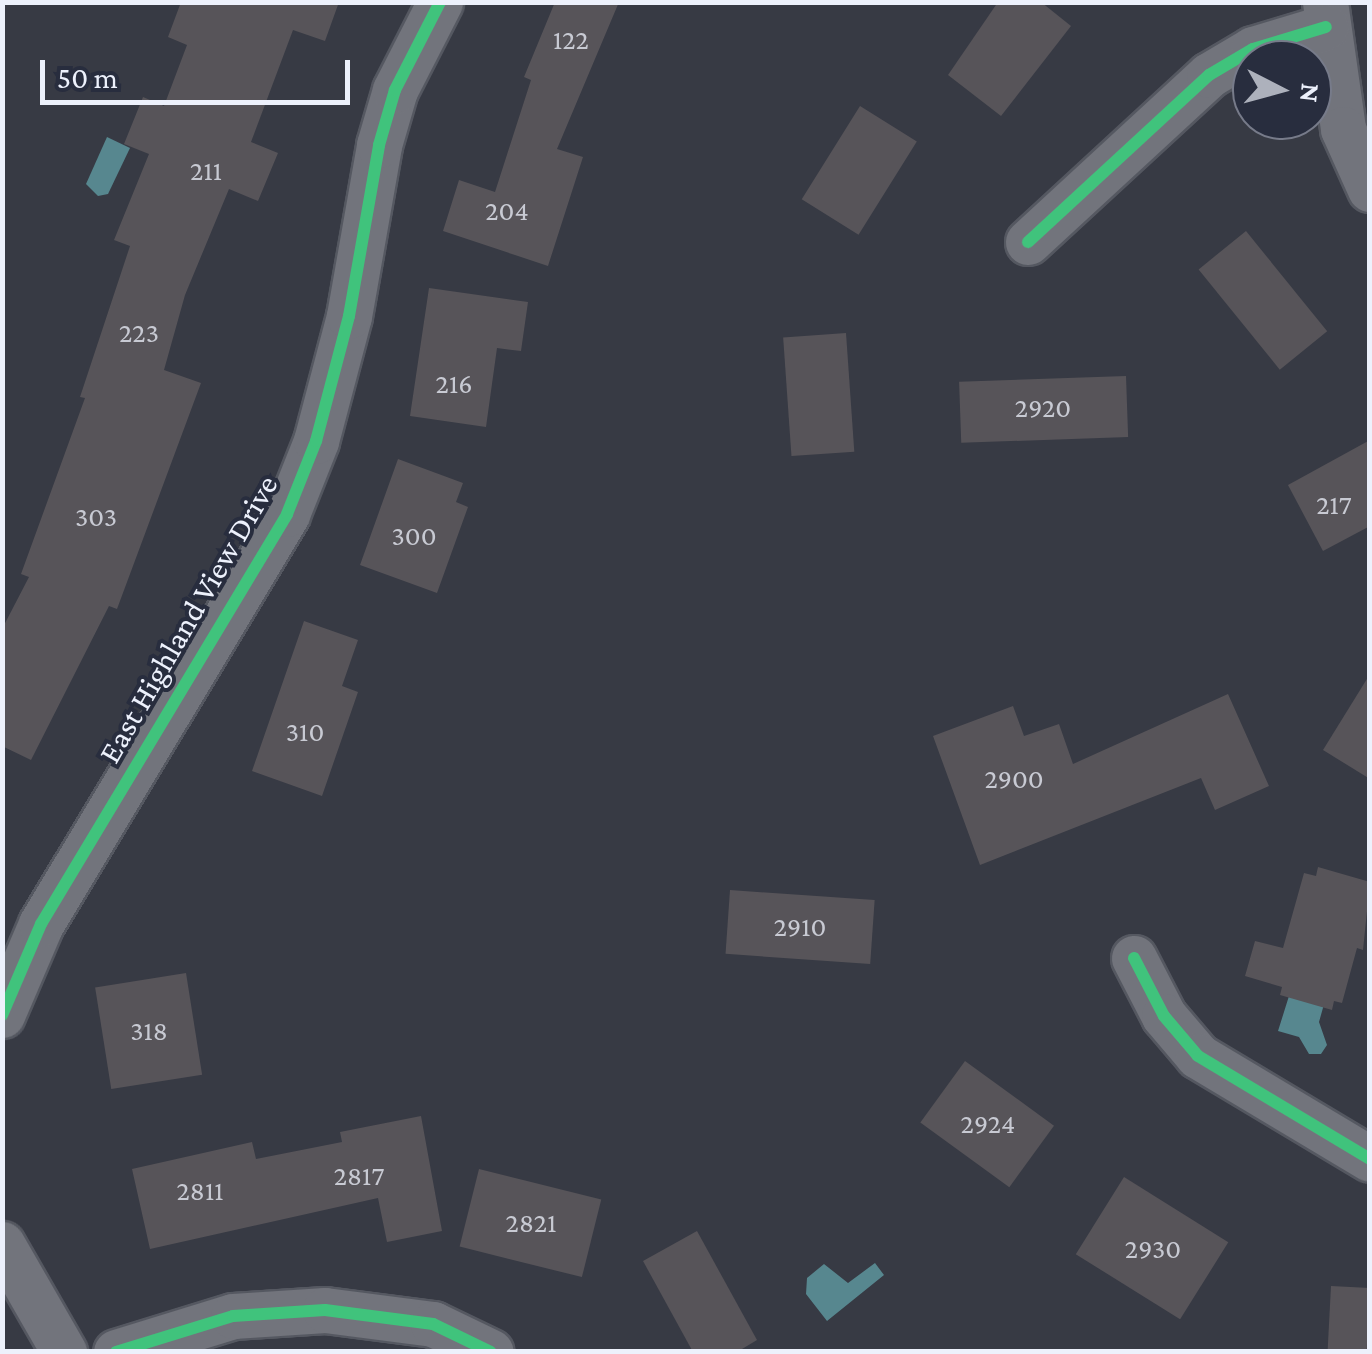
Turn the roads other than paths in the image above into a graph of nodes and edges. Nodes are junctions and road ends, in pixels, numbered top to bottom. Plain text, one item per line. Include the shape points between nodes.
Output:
1 (440, 2) edge
2 (1326, 15) edge
3 (1370, 188) edge
4 (1028, 242) dead end
5 (1134, 958) dead end
6 (2, 1015) edge
7 (1370, 1159) edge
8 (2, 1244) edge
9 (64, 1352) edge
10 (116, 1352) edge
11 (492, 1352) edge

1 - 6 street, East Highland View Drive via 384,127 349,316 316,441 287,514 40,924
2 - 3 street via 1343,129
2 - 4 street via 1209,75
5 - 7 street via 1164,1016 1198,1056
8 - 9 street
10 - 11 street via 234,1316 326,1310 433,1324

